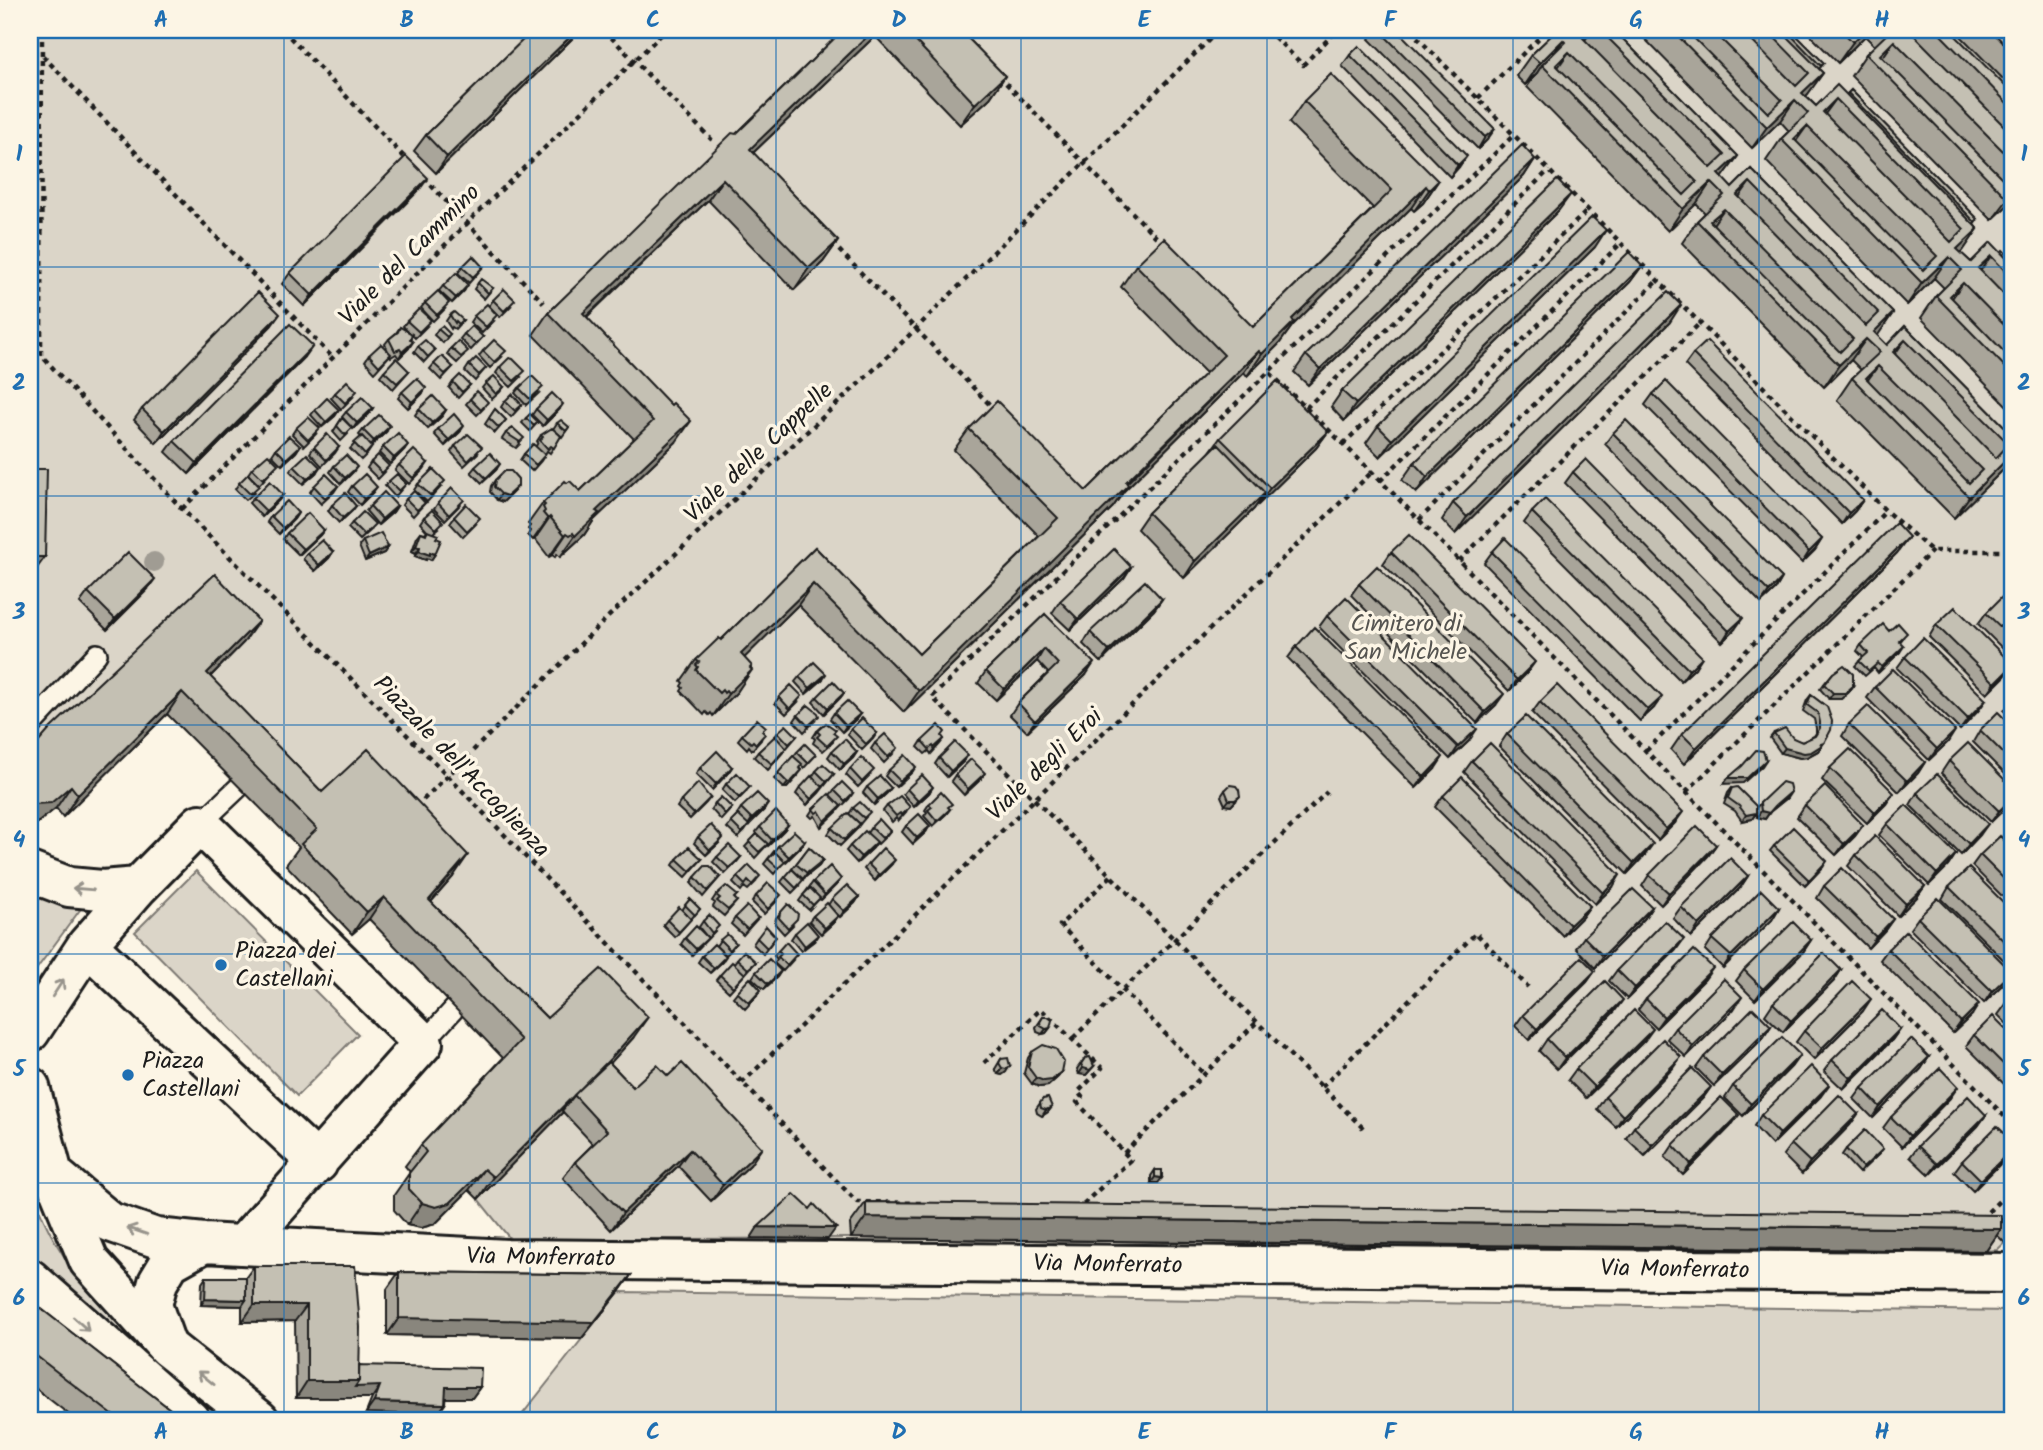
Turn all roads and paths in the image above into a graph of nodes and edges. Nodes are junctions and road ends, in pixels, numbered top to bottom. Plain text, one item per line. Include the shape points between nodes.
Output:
1 (42, 30) edge
2 (284, 30) edge
3 (604, 30) edge
4 (666, 30) edge
5 (1219, 30) edge
6 (1267, 30) edge
7 (1337, 30) edge
8 (1410, 30) edge
9 (1547, 30) edge
10 (42, 55) junction
11 (634, 61) junction
12 (991, 68) edge
13 (1478, 99) junction
14 (1514, 135) junction
15 (712, 140) dead end
16 (1084, 163) junction
17 (412, 165) edge
18 (1549, 170) junction
19 (421, 175) edge
20 (1588, 210) junction
21 (467, 223) junction
22 (831, 243) edge
23 (1621, 243) junction
24 (1172, 253) edge
25 (1658, 281) junction
26 (544, 303) dead end
27 (1700, 323) junction
28 (916, 329) junction
29 (332, 357) junction
30 (1270, 373) junction
31 (1306, 408) junction
32 (1002, 417) edge
33 (1343, 444) junction
34 (1372, 472) junction
35 (1380, 481) junction
36 (183, 509) junction
37 (1886, 511) junction
38 (1419, 520) junction
39 (1932, 551) junction
40 (2013, 551) edge
41 (1459, 561) junction
42 (97, 654) dead end
43 (30, 726) edge
44 (1646, 751) junction
45 (448, 776) junction
46 (239, 786) dead end
47 (1327, 792) dead end
48 (1686, 792) junction
49 (1034, 800) junction
50 (408, 814) edge
51 (201, 824) junction
52 (30, 872) edge
53 (1111, 876) junction
54 (138, 887) junction
55 (1174, 940) junction
56 (87, 945) junction
57 (1528, 987) dead end
58 (1122, 990) junction
59 (455, 1008) dead end
60 (1257, 1022) junction
61 (30, 1032) edge
62 (1073, 1038) junction
63 (424, 1043) junction
64 (984, 1063) dead end
65 (1204, 1074) junction
66 (742, 1083) junction
67 (30, 1087) edge
68 (1322, 1087) junction
69 (2013, 1125) edge
70 (1363, 1128) dead end
71 (1124, 1153) junction
72 (318, 1163) junction
73 (53, 1174) junction
74 (2013, 1187) edge
75 (923, 1203) edge
76 (1069, 1205) edge
77 (1082, 1206) junction
78 (1096, 1206) edge
79 (1981, 1219) edge
80 (204, 1243) junction
81 (244, 1244) junction
82 (2013, 1273) edge
83 (30, 1279) edge
84 (167, 1347) junction
85 (190, 1420) edge
86 (259, 1420) edge

1 - 10 path
2 - 17 path
3 - 11 path
4 - 11 path, Viale del Cammino
5 - 16 path, Viale delle Cappelle
6 - 7 path via 1303,65
8 - 13 path
9 - 13 path
10 - 29 path
10 - 36 path, Piazzale dell'Accoglienza via 41,355
11 - 15 path
11 - 21 path, Viale del Cammino
12 - 16 path
13 - 14 path
14 - 18 path
14 - 30 path
16 - 24 path
16 - 28 path, Viale delle Cappelle
18 - 20 path
18 - 31 path
19 - 21 path
20 - 23 path
20 - 33 path
21 - 26 path
21 - 29 path, Viale del Cammino
22 - 28 path
23 - 25 path
23 - 35 path
25 - 27 path
25 - 38 path
27 - 37 path
27 - 41 path
28 - 32 path
28 - 45 path, Viale delle Cappelle via 609,616
29 - 36 path, Viale del Cammino
30 - 31 path
30 - 49 path via 932,697
31 - 33 path
33 - 34 path
34 - 35 path
34 - 49 path, Viale degli Eroi
35 - 38 path
36 - 45 path, Piazzale dell'Accoglienza
37 - 39 path
37 - 44 path
38 - 41 path
39 - 40 path
39 - 48 path
41 - 44 path
42 - 43 lane
44 - 48 path
45 - 50 path, Viale delle Cappelle
45 - 66 path, Piazzale dell'Accoglienza
46 - 51 lane
47 - 55 path
48 - 69 path
49 - 53 path
49 - 66 path, Viale degli Eroi
51 - 54 street
51 - 63 street
54 -> 52 street via 69,887
53 - 55 path
53 - 58 path via 1060,925
54 - 56 street
55 - 58 path
55 - 60 path
61 -> 56 street
56 - 72 street
57 - 68 path via 1476,933
58 - 62 path
58 - 65 path
59 - 63 lane
60 - 65 path
60 - 68 path
62 - 64 path via 1041,1009
62 - 71 path via 1102,1068 1078,1092 1082,1097 1077,1102
63 - 72 street
65 - 71 path
66 - 75 path, Piazzale dell'Accoglienza via 857,1202
67 - 73 street
68 - 70 path
71 - 77 path via 1131,1160
72 - 81 street
80 -> 73 street, Via Monferrato via 156,1238 110,1222
73 - 84 street via 89,1261
74 - 79 path
76 - 77 path
77 - 78 path
80 - 81 street, Via Monferrato
80 - 84 street via 170,1262 158,1282 152,1305
81 - 82 street, Via Monferrato via 507,1259
83 -> 85 street
86 -> 84 street

